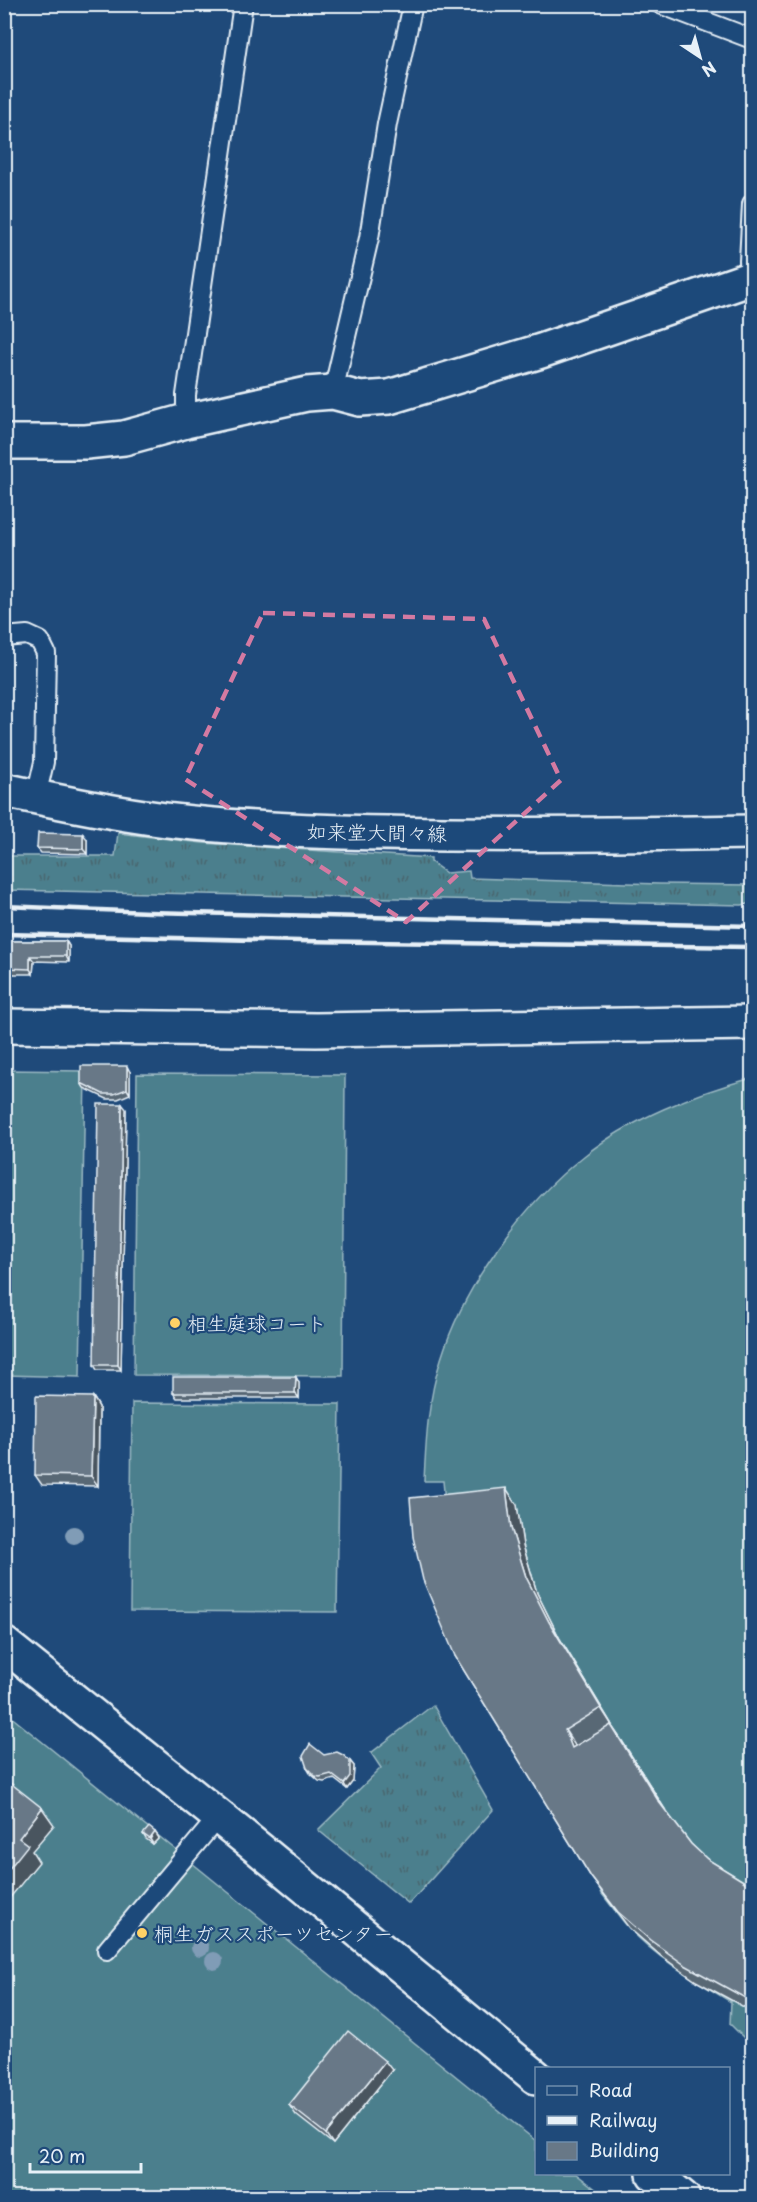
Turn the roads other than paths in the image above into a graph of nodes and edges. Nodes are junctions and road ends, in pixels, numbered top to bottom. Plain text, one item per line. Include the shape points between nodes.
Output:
1 (243, 4) edge
2 (413, 4) edge
3 (660, 4) edge
4 (753, 39) edge
5 (753, 204) edge
6 (751, 278) edge
7 (333, 392) junction
8 (186, 421) junction
9 (4, 442) edge
10 (4, 637) edge
11 (4, 790) edge
12 (36, 797) junction
13 (753, 832) edge
14 (753, 1023) edge
15 (4, 1026) edge
16 (4, 1644) edge
17 (219, 1816) junction
18 (107, 1950) dead end
19 (535, 2075) edge

1 - 8 lane via 186,395
2 - 7 lane via 387,124 369,238
3 - 4 lane
5 - 6 lane
6 - 7 street via 541,351 389,397 360,399
7 - 8 street via 307,394
8 - 9 street via 124,438
10 - 12 lane via 27,635 40,641 46,653 44,762
11 - 12 street, 如来堂大間々線
12 - 13 street, 如来堂大間々線 via 165,820 344,833
14 - 15 street via 316,1030
16 - 17 street
17 - 18 lane
17 - 19 street

